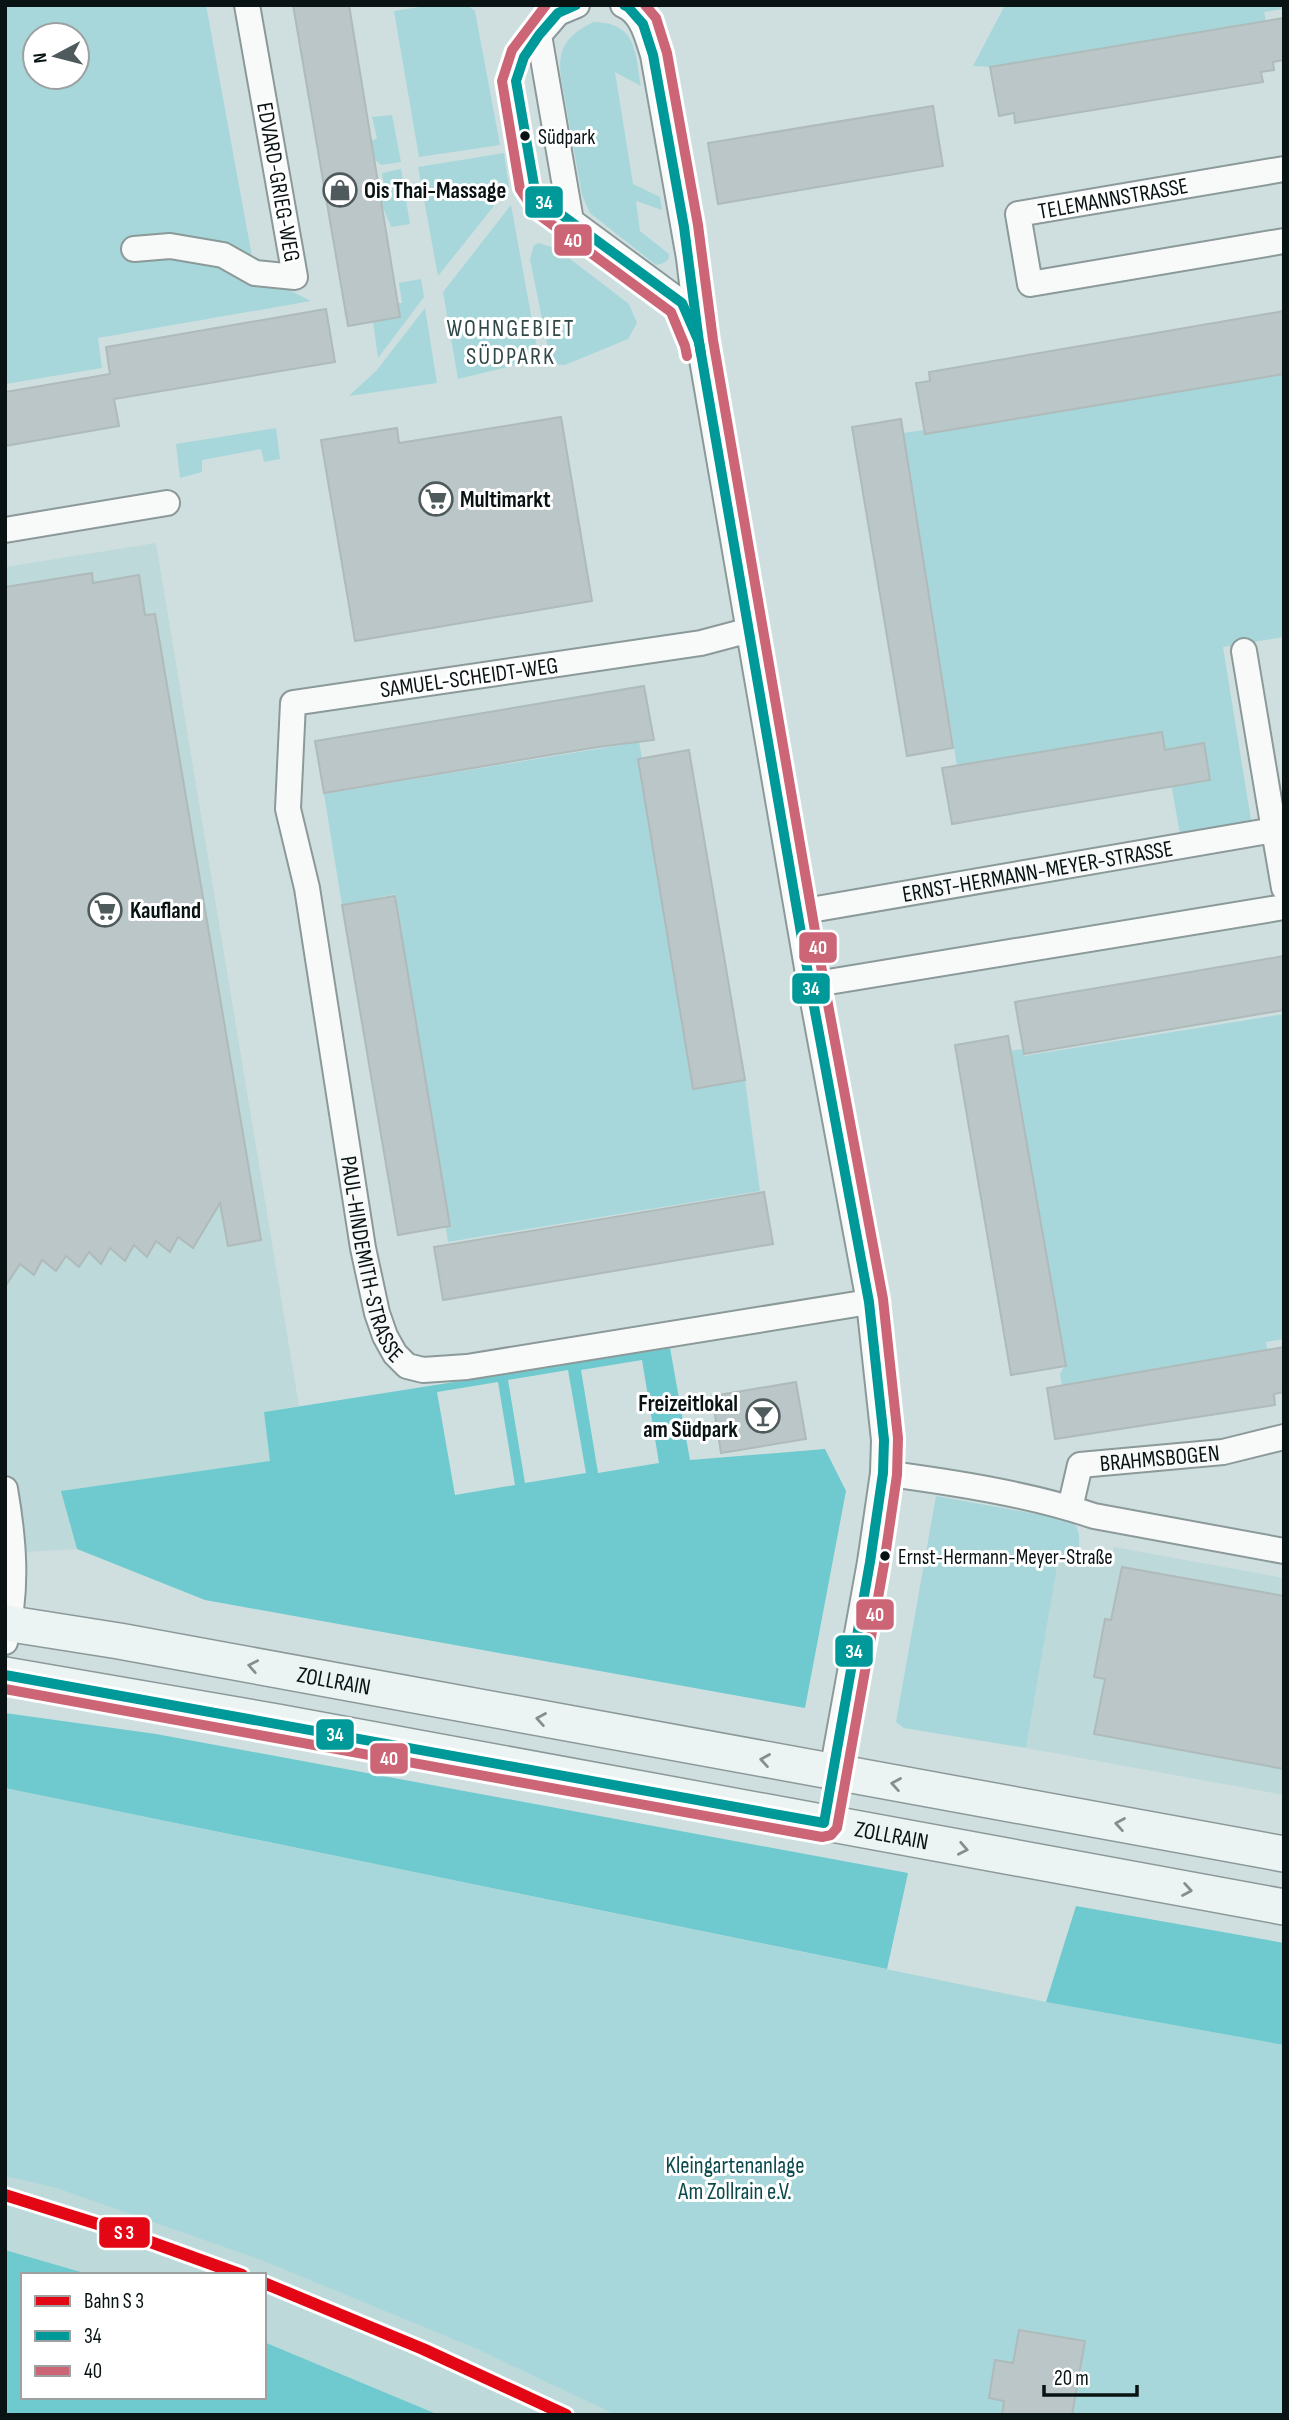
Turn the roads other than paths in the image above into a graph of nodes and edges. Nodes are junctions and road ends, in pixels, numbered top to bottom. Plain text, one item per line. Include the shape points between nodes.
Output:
1 (247, 5) edge
2 (577, 5) edge
3 (623, 5) edge
4 (1284, 169) edge
5 (1284, 242) edge
6 (134, 249) dead end
7 (699, 341) junction
8 (167, 503) dead end
9 (5, 530) edge
10 (750, 630) junction
11 (1244, 651) dead end
12 (288, 809) joint
13 (1274, 830) junction
14 (1284, 888) edge
15 (1284, 907) edge
16 (799, 912) junction
17 (810, 985) junction
18 (869, 1302) junction
19 (1284, 1437) edge
20 (883, 1473) junction
21 (5, 1489) edge
22 (1070, 1508) junction
23 (1284, 1551) edge
24 (7, 1629) edge
25 (5, 1675) edge
26 (832, 1772) junction
27 (824, 1822) junction
28 (1284, 1854) edge
29 (1284, 1907) edge

1 - 6 street, EDVARD-GRIEG-WEG via 295,277 256,273 223,255 170,246
2 - 7 street via 558,13 539,35 571,220 682,303
3 - 7 street via 643,24 653,55 690,258
4 - 5 street, TELEMANNSTRASSE via 1018,214 1030,284
7 - 10 street
8 - 9 street
10 - 12 street, SAMUEL-SCHEIDT-WEG via 701,643 293,703
10 - 16 street
11 - 13 street
12 - 18 street, PAUL-HINDEMITH-STRASSE via 307,888 363,1248 385,1336 407,1366 423,1370 467,1367
13 - 14 street
13 - 16 street, ERNST-HERMANN-MEYER-STRASSE
15 - 17 street
16 - 17 street
17 - 18 street
18 - 20 street via 884,1440
19 - 22 street, BRAHMSBOGEN via 1223,1452 1080,1465
20 - 22 street
20 - 26 street
21 - 24 street via 14,1562
22 - 23 street
26 -> 24 main road, ZOLLRAIN via 119,1641
25 - 27 main road, ZOLLRAIN
26 - 27 main road
28 -> 26 main road, ZOLLRAIN
27 -> 29 main road, ZOLLRAIN

